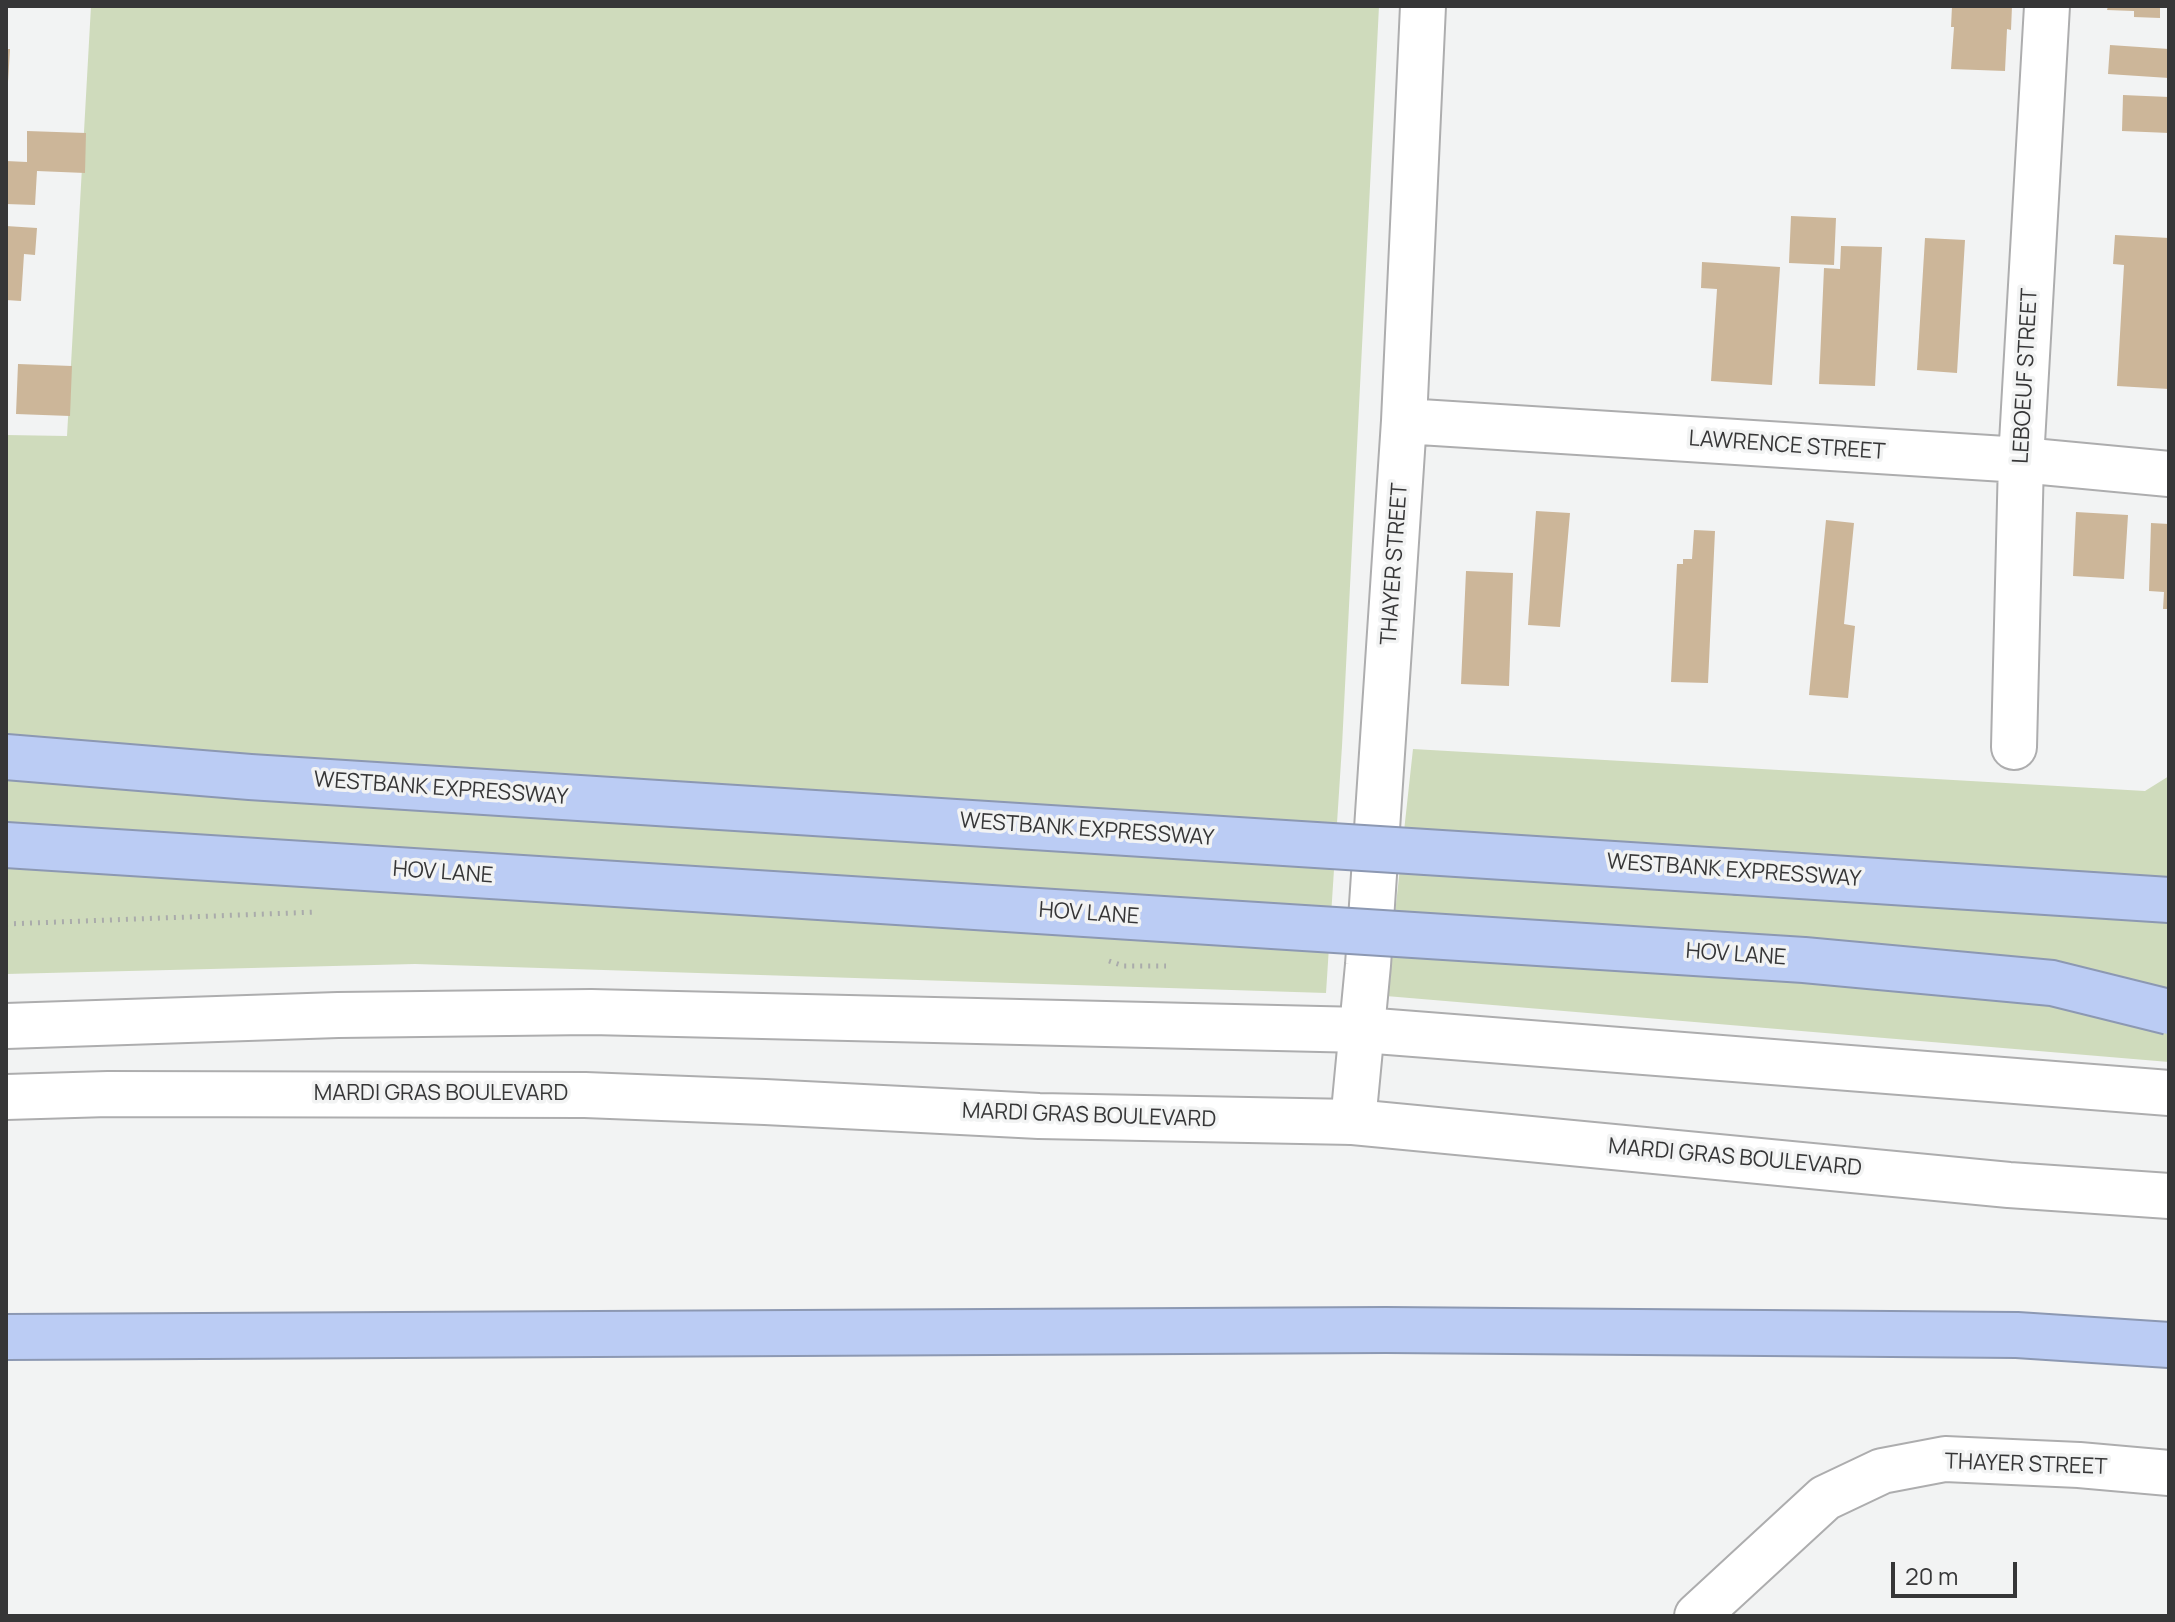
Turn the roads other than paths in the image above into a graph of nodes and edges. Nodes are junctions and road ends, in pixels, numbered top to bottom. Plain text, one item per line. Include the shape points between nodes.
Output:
1 (1423, 6) edge
2 (2047, 6) edge
3 (1404, 421) junction
4 (2021, 460) junction
5 (2169, 474) edge
6 (2014, 747) dead end
7 (6, 757) edge
8 (6, 845) edge
9 (2169, 900) edge
10 (2169, 1012) edge
11 (6, 1026) edge
12 (1363, 1030) junction
13 (2169, 1093) edge
14 (6, 1097) edge
15 (1353, 1122) junction
16 (2169, 1196) edge
17 (6, 1337) edge
18 (2169, 1345) edge
19 (2169, 1473) edge
20 (1697, 1616) edge

1 - 3 street, THAYER STREET
2 - 4 street, LEBOEUF STREET
3 - 4 street, LAWRENCE STREET
3 - 12 street, THAYER STREET
4 - 5 street, LAWRENCE STREET
4 - 6 street, LEBOEUF STREET
7 - 9 highway, WESTBANK EXPRESSWAY, bridge
8 - 10 highway, HOV LANE, bridge via 1804,960 2052,983
11 - 12 street via 591,1012
12 - 13 street
12 - 15 street, THAYER STREET
14 - 15 street, MARDI GRAS BOULEVARD via 585,1095 1039,1116
15 - 16 street, MARDI GRAS BOULEVARD
17 - 18 highway via 1402,1330 2017,1335
19 - 20 street, THAYER STREET via 1945,1459 1882,1471 1825,1498

